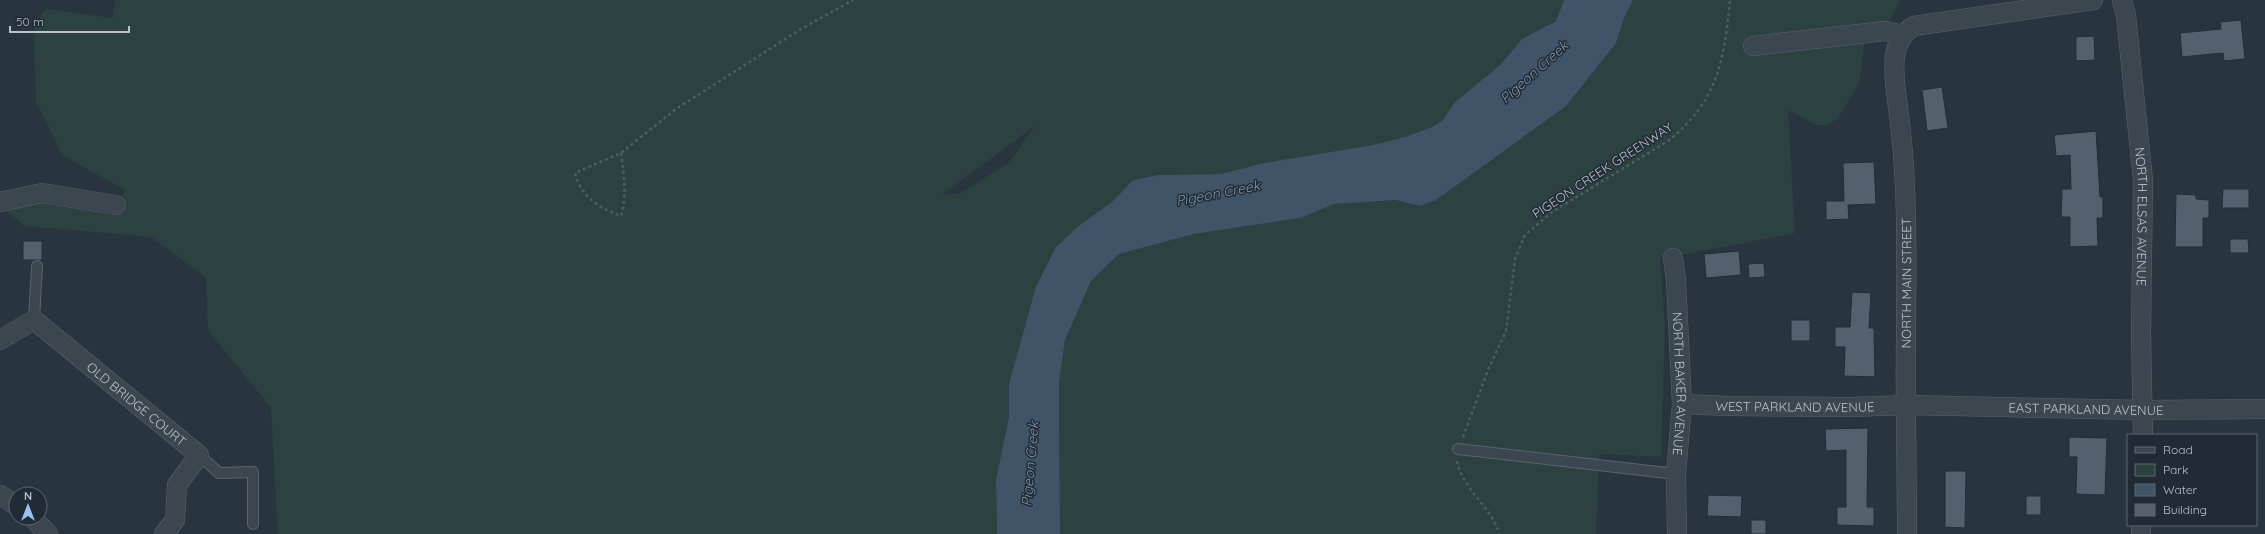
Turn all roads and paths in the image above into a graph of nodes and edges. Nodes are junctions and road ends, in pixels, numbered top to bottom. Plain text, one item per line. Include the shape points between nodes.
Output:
1 (853, 0) edge
2 (1730, 0) edge
3 (2093, 0) edge
4 (2122, 0) edge
5 (1903, 35) junction
6 (1753, 46) dead end
7 (621, 153) junction
8 (0, 202) edge
9 (116, 205) dead end
10 (1672, 258) dead end
11 (37, 266) dead end
12 (34, 320) junction
13 (0, 340) edge
14 (1682, 404) junction
15 (1907, 405) junction
16 (2143, 410) junction
17 (2265, 410) edge
18 (2143, 434) edge
19 (1458, 449) junction
20 (200, 455) junction
21 (1676, 474) junction
22 (253, 524) dead end
23 (40, 526) edge
24 (48, 534) edge
25 (164, 534) edge
26 (1499, 534) edge
27 (1677, 534) edge
28 (1907, 534) edge

1 - 7 path via 801,29 676,109
2 - 19 path, PIGEON CREEK GREENWAY via 1726,45 1718,75 1696,113 1683,129 1668,141 1552,212 1525,235 1515,259 1506,331
3 - 5 street via 1932,22 1914,26
4 - 16 street, NORTH ELSAS AVENUE via 2126,16 2143,180
5 - 6 street via 1885,31
5 - 15 street, NORTH MAIN STREET via 1896,47 1893,67 1906,182
7 - 7 path via 625,182 624,204 620,216 602,209 590,199 578,184 576,173
8 - 9 street via 42,193
10 - 14 street, NORTH BAKER AVENUE via 1676,280
11 - 12 lane
12 - 13 street
12 - 20 street, OLD BRIDGE COURT
14 - 15 street, WEST PARKLAND AVENUE via 1850,407
14 - 21 street, NORTH BAKER AVENUE
15 - 16 street, EAST PARKLAND AVENUE
15 - 28 street, NORTH MAIN STREET
16 - 17 street, EAST PARKLAND AVENUE
16 - 18 street, NORTH ELSAS AVENUE
19 - 21 lane
19 - 26 path, PIGEON CREEK GREENWAY via 1457,462 1461,474
20 - 22 lane via 219,473 253,472
20 - 25 street, OLD BRIDGE COURT via 177,485 175,520
21 - 27 street, NORTH BAKER AVENUE
23 - 24 street

